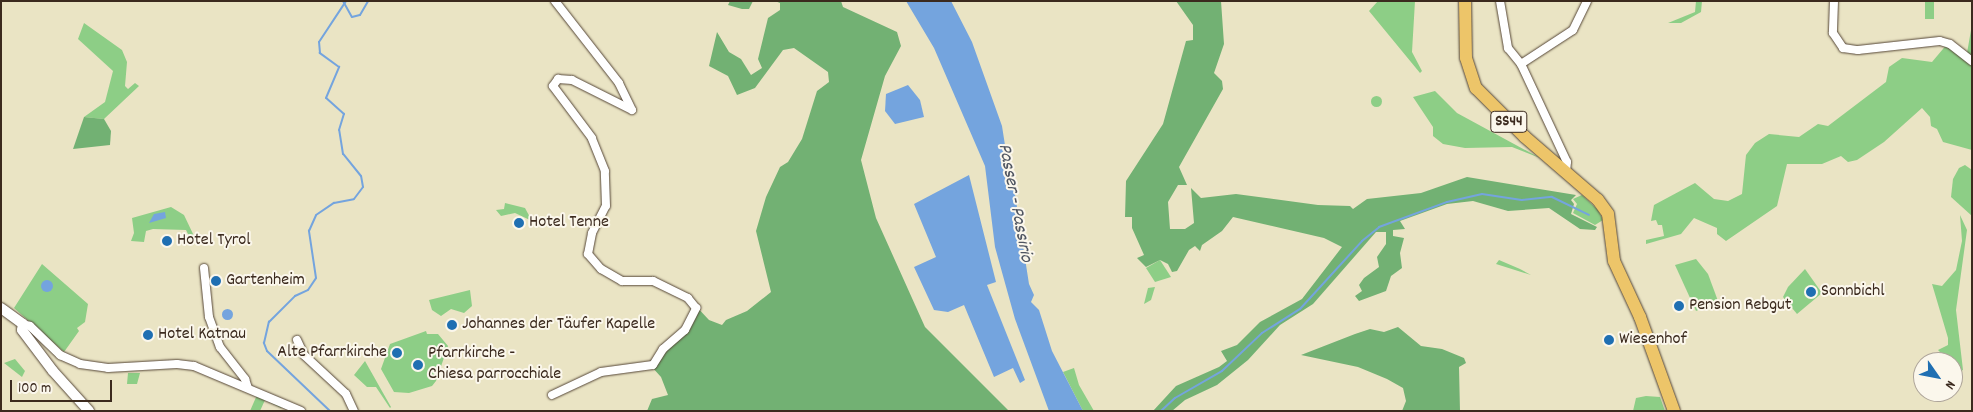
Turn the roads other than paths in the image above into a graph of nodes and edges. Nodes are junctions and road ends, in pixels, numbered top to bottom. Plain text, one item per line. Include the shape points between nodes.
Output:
1 (555, 1) edge
2 (1465, 1) edge
3 (1500, 1) edge
4 (1587, 1) edge
5 (1834, 1) edge
6 (1972, 61) edge
7 (1521, 64) junction
8 (1566, 172) junction
9 (204, 268) dead end
10 (1, 308) edge
11 (23, 324) junction
12 (297, 340) dead end
13 (248, 388) junction
14 (552, 395) dead end
15 (89, 411) edge
16 (301, 411) edge
17 (354, 411) edge
18 (1674, 411) edge

1 - 14 street via 620,83 632,110 572,80 558,80 553,86 592,138 605,171 606,206 592,233 588,254 612,276 628,283 653,281 688,298 696,308 685,330 663,348 653,365 601,372
2 - 8 main road, SS44 via 1466,58 1476,88
3 - 7 street via 1504,38 1514,58
4 - 7 street via 1573,30
5 - 6 street via 1833,33 1842,48 1858,50 1940,41 1954,46
7 - 8 street via 1567,162
8 - 18 main road, SS44 via 1598,200 1608,214 1614,261 1640,317
9 - 13 street via 209,317 220,347 245,379
10 - 11 street
11 - 13 street via 30,326 60,355 80,364 108,368 177,364 210,371
11 - 15 street via 22,330 53,372
12 - 17 street via 304,355 346,394
13 - 16 street

